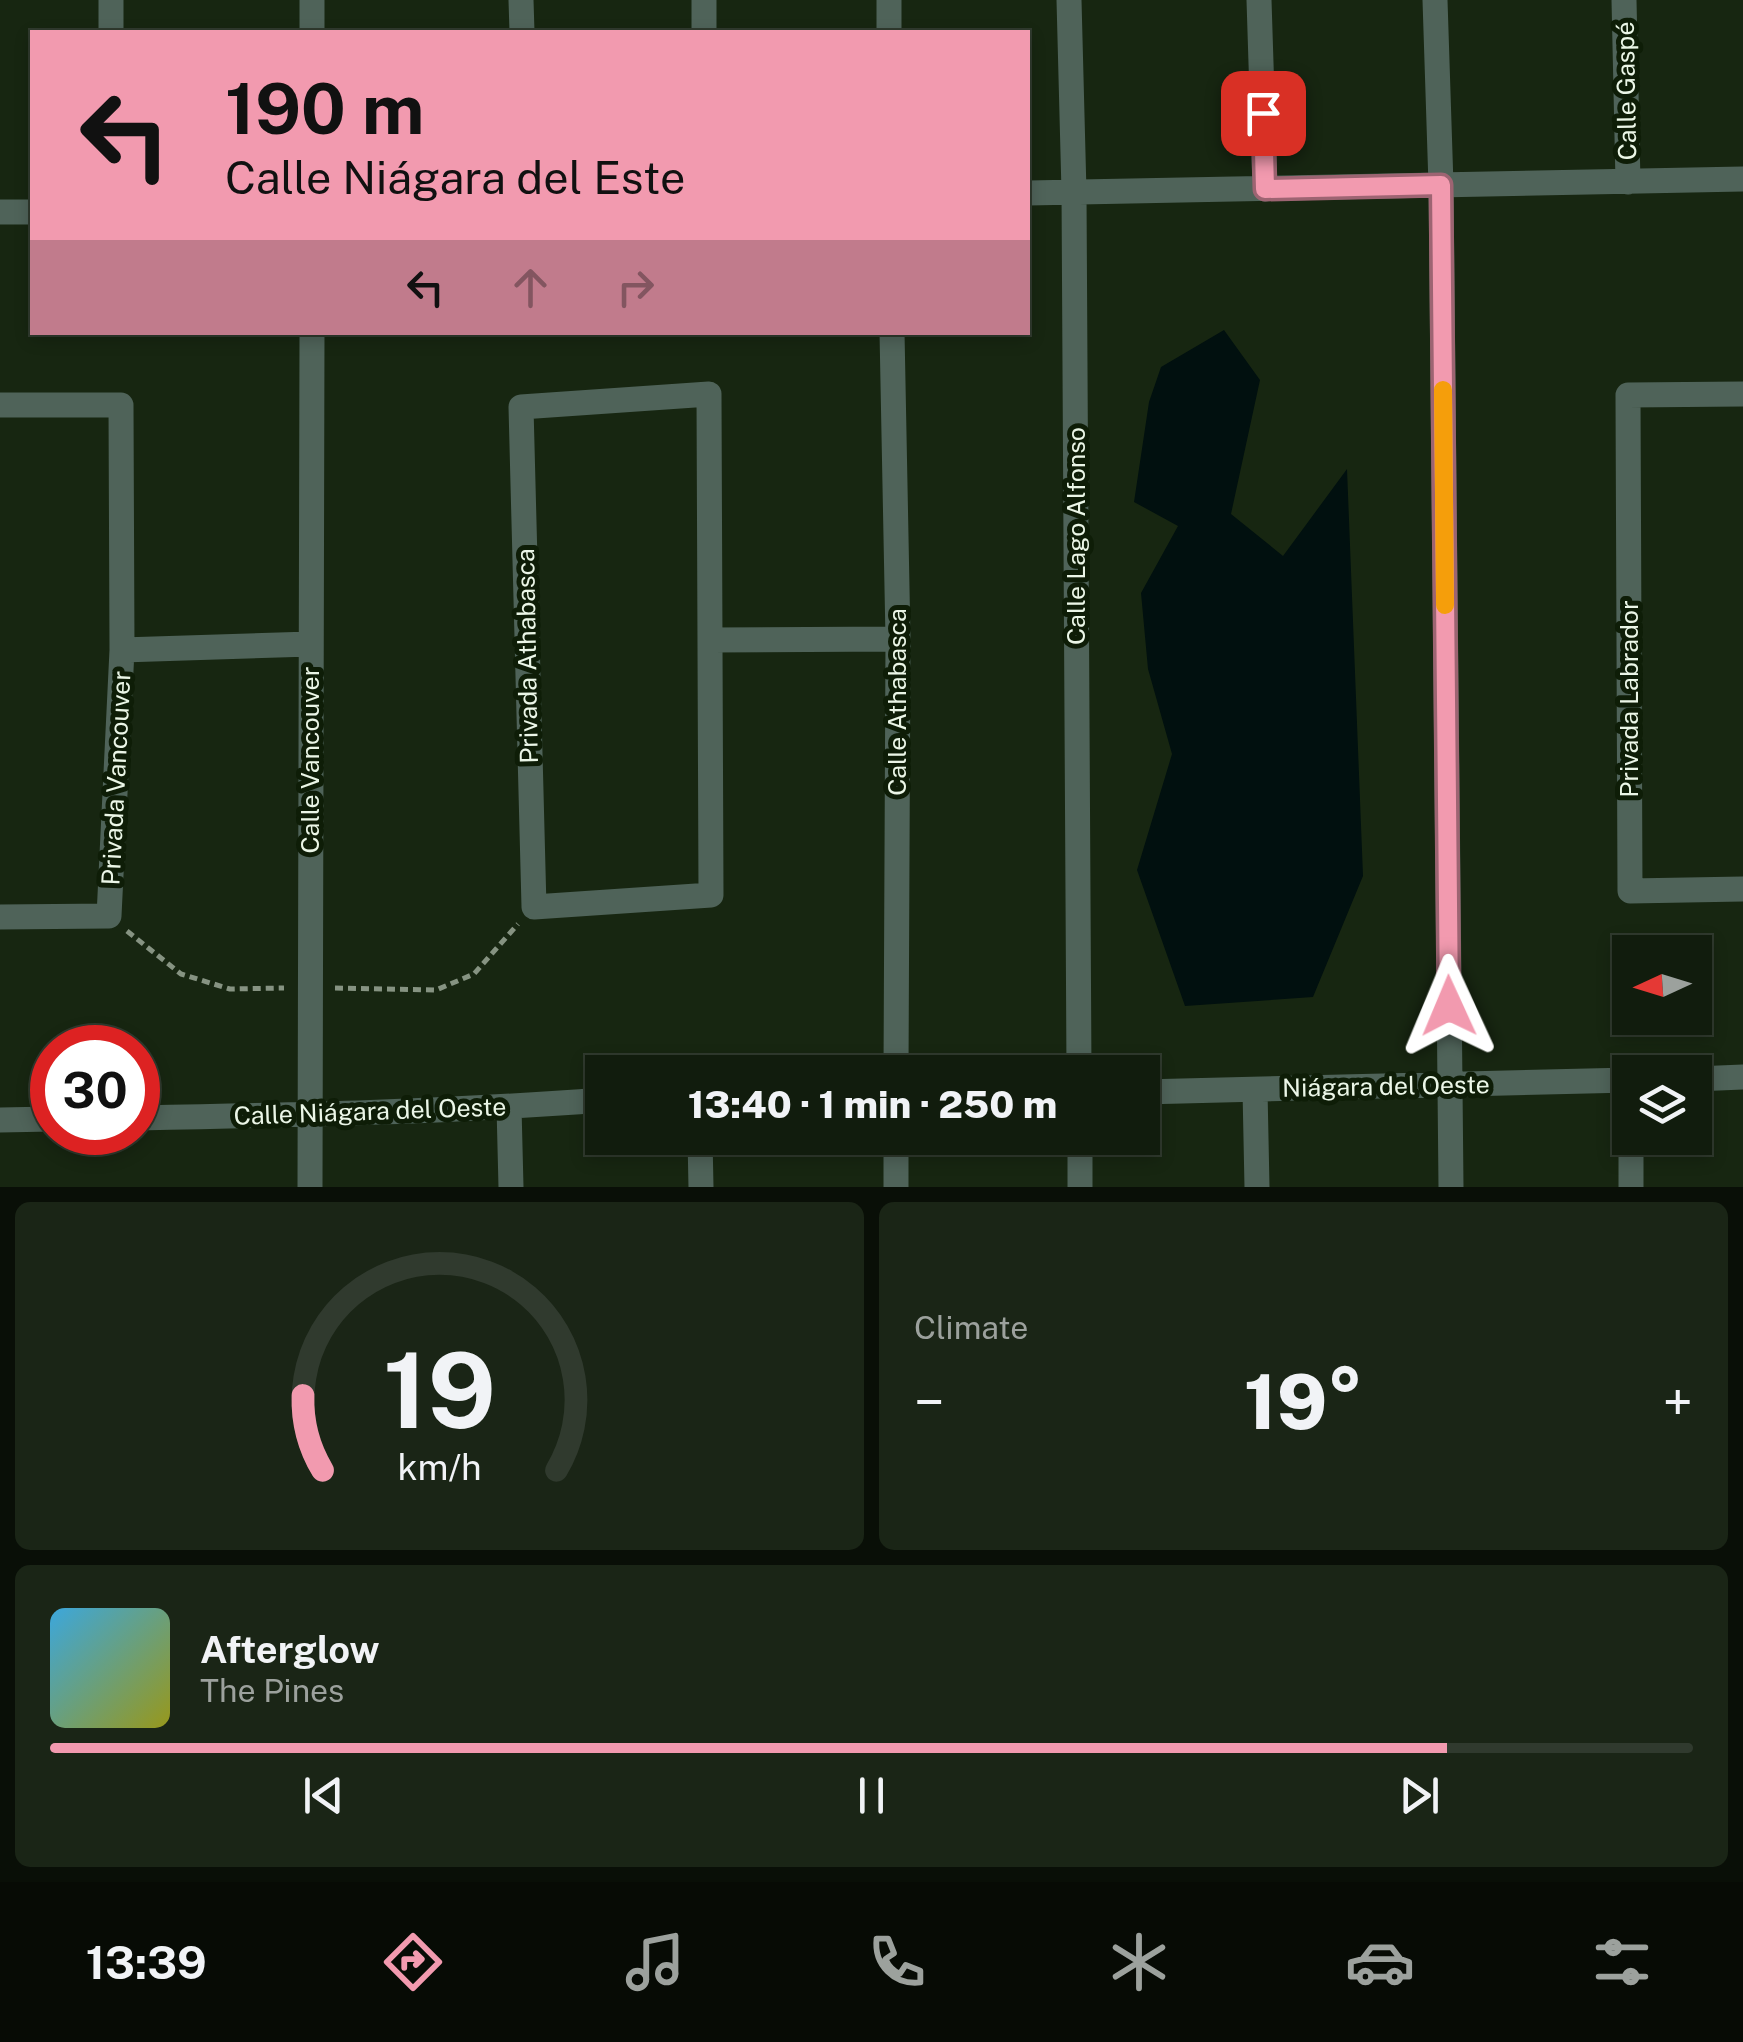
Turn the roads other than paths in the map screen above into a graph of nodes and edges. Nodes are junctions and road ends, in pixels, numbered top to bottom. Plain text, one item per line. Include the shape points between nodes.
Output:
1 (111, 0) edge
2 (312, 0) edge
3 (521, 0) edge
4 (704, 0) edge
5 (890, 0) edge
6 (1069, 0) edge
7 (1260, 0) edge
8 (1434, 0) edge
9 (1624, 0) edge
10 (111, 30) edge
11 (312, 30) edge
12 (522, 30) edge
13 (704, 30) edge
14 (890, 30) edge
15 (1743, 179) edge
16 (1628, 182) junction
17 (1441, 185) junction
18 (1265, 189) junction
19 (1074, 192) junction
20 (1030, 193) edge
21 (0, 212) edge
22 (30, 212) edge
23 (312, 335) edge
24 (892, 335) edge
25 (1743, 394) edge
26 (0, 405) edge
27 (898, 639) junction
28 (710, 640) junction
29 (311, 644) junction
30 (122, 650) junction
31 (1743, 889) edge
32 (0, 917) edge
33 (896, 1055) edge
34 (1080, 1055) edge
35 (1743, 1078) edge
36 (1712, 1079) edge
37 (1612, 1080) edge
38 (1450, 1085) junction
39 (1255, 1090) junction
40 (1160, 1092) edge
41 (585, 1101) edge
42 (509, 1107) junction
43 (308, 1115) junction
44 (160, 1118) edge
45 (0, 1120) edge
46 (30, 1120) edge
47 (700, 1155) edge
48 (896, 1155) edge
49 (1080, 1155) edge
50 (1631, 1155) edge
51 (310, 1187) edge
52 (511, 1187) edge
53 (700, 1187) edge
54 (896, 1187) edge
55 (1080, 1187) edge
56 (1257, 1187) edge
57 (1451, 1187) edge
58 (1631, 1187) edge

1 - 10 street
2 - 11 street
3 - 12 street
4 - 13 street
5 - 14 street
6 - 19 street, Calle Lago Alfonso
7 - 18 street
8 - 17 street
9 - 16 street, Calle Gaspé
15 - 16 street
16 - 17 street
17 - 18 street
17 - 38 street
18 - 19 street
19 - 20 street
19 - 34 street, Calle Lago Alfonso
21 - 22 street
23 - 29 street, Calle Vancouver
24 - 27 street, Calle Athabasca
25 - 31 street, Privada Labrador via 1628,394 1630,891
26 - 30 street, Privada Vancouver via 121,405
27 - 28 street
27 - 33 street, Calle Athabasca
28 - 28 street, Privada Athabasca via 710,394 520,406 534,907 712,895
29 - 30 street, Privada Vancouver
29 - 43 street, Calle Vancouver
30 - 32 street, Privada Vancouver via 109,916
35 - 36 street
37 - 38 street, Niágara del Oeste
38 - 39 street, Niágara del Oeste
38 - 57 street
39 - 40 street, Niágara del Oeste
39 - 56 street
41 - 42 street, Calle Niágara del Oeste
42 - 43 street, Calle Niágara del Oeste
42 - 52 street
43 - 44 street, Calle Niágara del Oeste
43 - 51 street, Calle Vancouver
45 - 46 street
47 - 53 street
48 - 54 street
49 - 55 street
50 - 58 street

